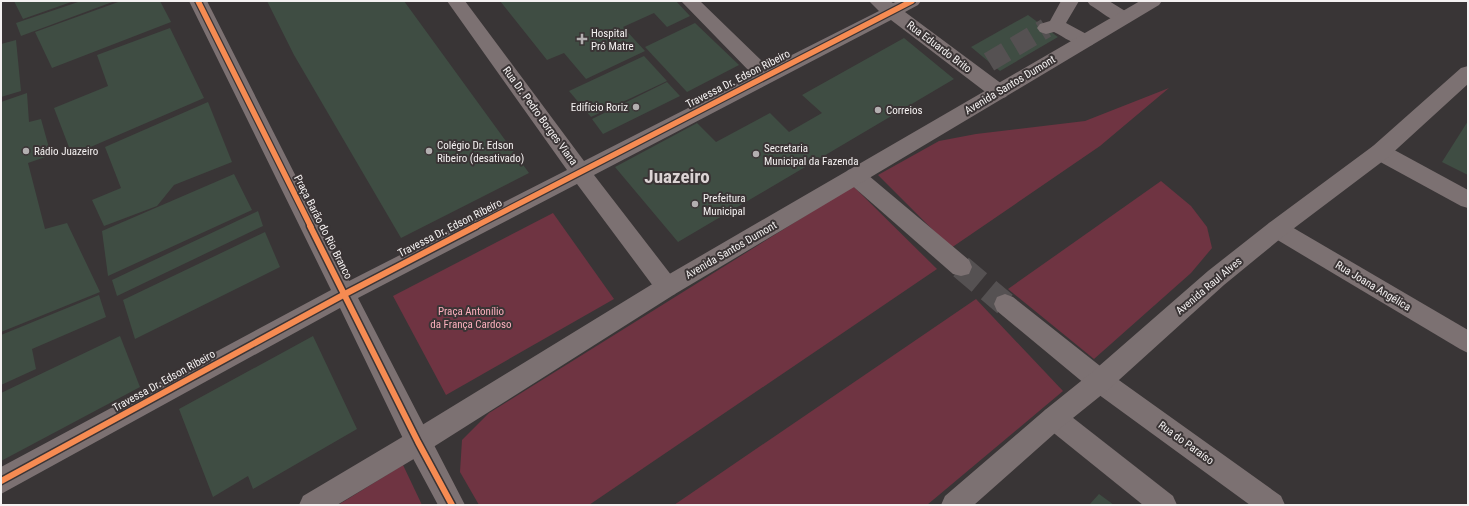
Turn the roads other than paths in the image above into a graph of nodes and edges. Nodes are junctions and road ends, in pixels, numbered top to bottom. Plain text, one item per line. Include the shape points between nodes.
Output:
1 (198, 1) edge
2 (456, 1) edge
3 (690, 1) edge
4 (912, 1) edge
5 (1070, 1) edge
6 (1096, 1) edge
7 (1153, 1) edge
8 (885, 7) edge
9 (1124, 18) junction
10 (1086, 40) junction
11 (1468, 73) edge
12 (765, 76) junction
13 (999, 92) junction
14 (1380, 152) junction
15 (580, 172) junction
16 (855, 176) junction
17 (1468, 200) edge
18 (1277, 229) junction
19 (961, 267) tunnel mouth
20 (667, 287) junction
21 (345, 294) junction
22 (1005, 304) tunnel mouth
23 (1468, 342) edge
24 (1100, 381) junction
25 (1054, 418) junction
26 (418, 442) junction
27 (1, 481) edge
28 (312, 505) edge
29 (452, 505) edge
30 (954, 505) edge
31 (1164, 505) edge
32 (1272, 505) edge

1 - 21 street, Praça Barão do Rio Branco
2 - 15 street, Rua Dr. Pedro Borges Viana
3 - 12 street
4 - 8 street, Travessa Dr. Edson Ribeiro
5 - 10 street via 1051,27
6 - 9 street
7 - 9 street, Avenida Santos Dumont
8 - 12 street, Travessa Dr. Edson Ribeiro
8 - 13 street, Rua Eduardo Brito via 984,70
9 - 10 street, Avenida Santos Dumont
10 - 13 street, Avenida Santos Dumont
11 - 14 street, Avenida Raul Alves
12 - 15 street, Travessa Dr. Edson Ribeiro
13 - 16 street, Avenida Santos Dumont
14 - 17 street
14 - 18 street, Avenida Raul Alves
15 - 20 street, Rua Dr. Pedro Borges Viana
15 - 21 street, Travessa Dr. Edson Ribeiro
16 - 19 street
16 - 20 street, Avenida Santos Dumont
18 - 23 street, Rua Joana Angélica
18 - 24 street, Avenida Raul Alves via 1216,278
20 - 26 street, Avenida Santos Dumont
21 - 26 street, Praça Barão do Rio Branco
21 - 27 street, Travessa Dr. Edson Ribeiro
22 - 24 street, Rua do Paraíso
24 - 25 street, Avenida Raul Alves
24 - 32 street, Rua do Paraíso
25 - 30 street, Avenida Raul Alves
25 - 31 street
26 - 28 street, Avenida Santos Dumont
26 - 29 street, Praça Barão do Rio Branco

